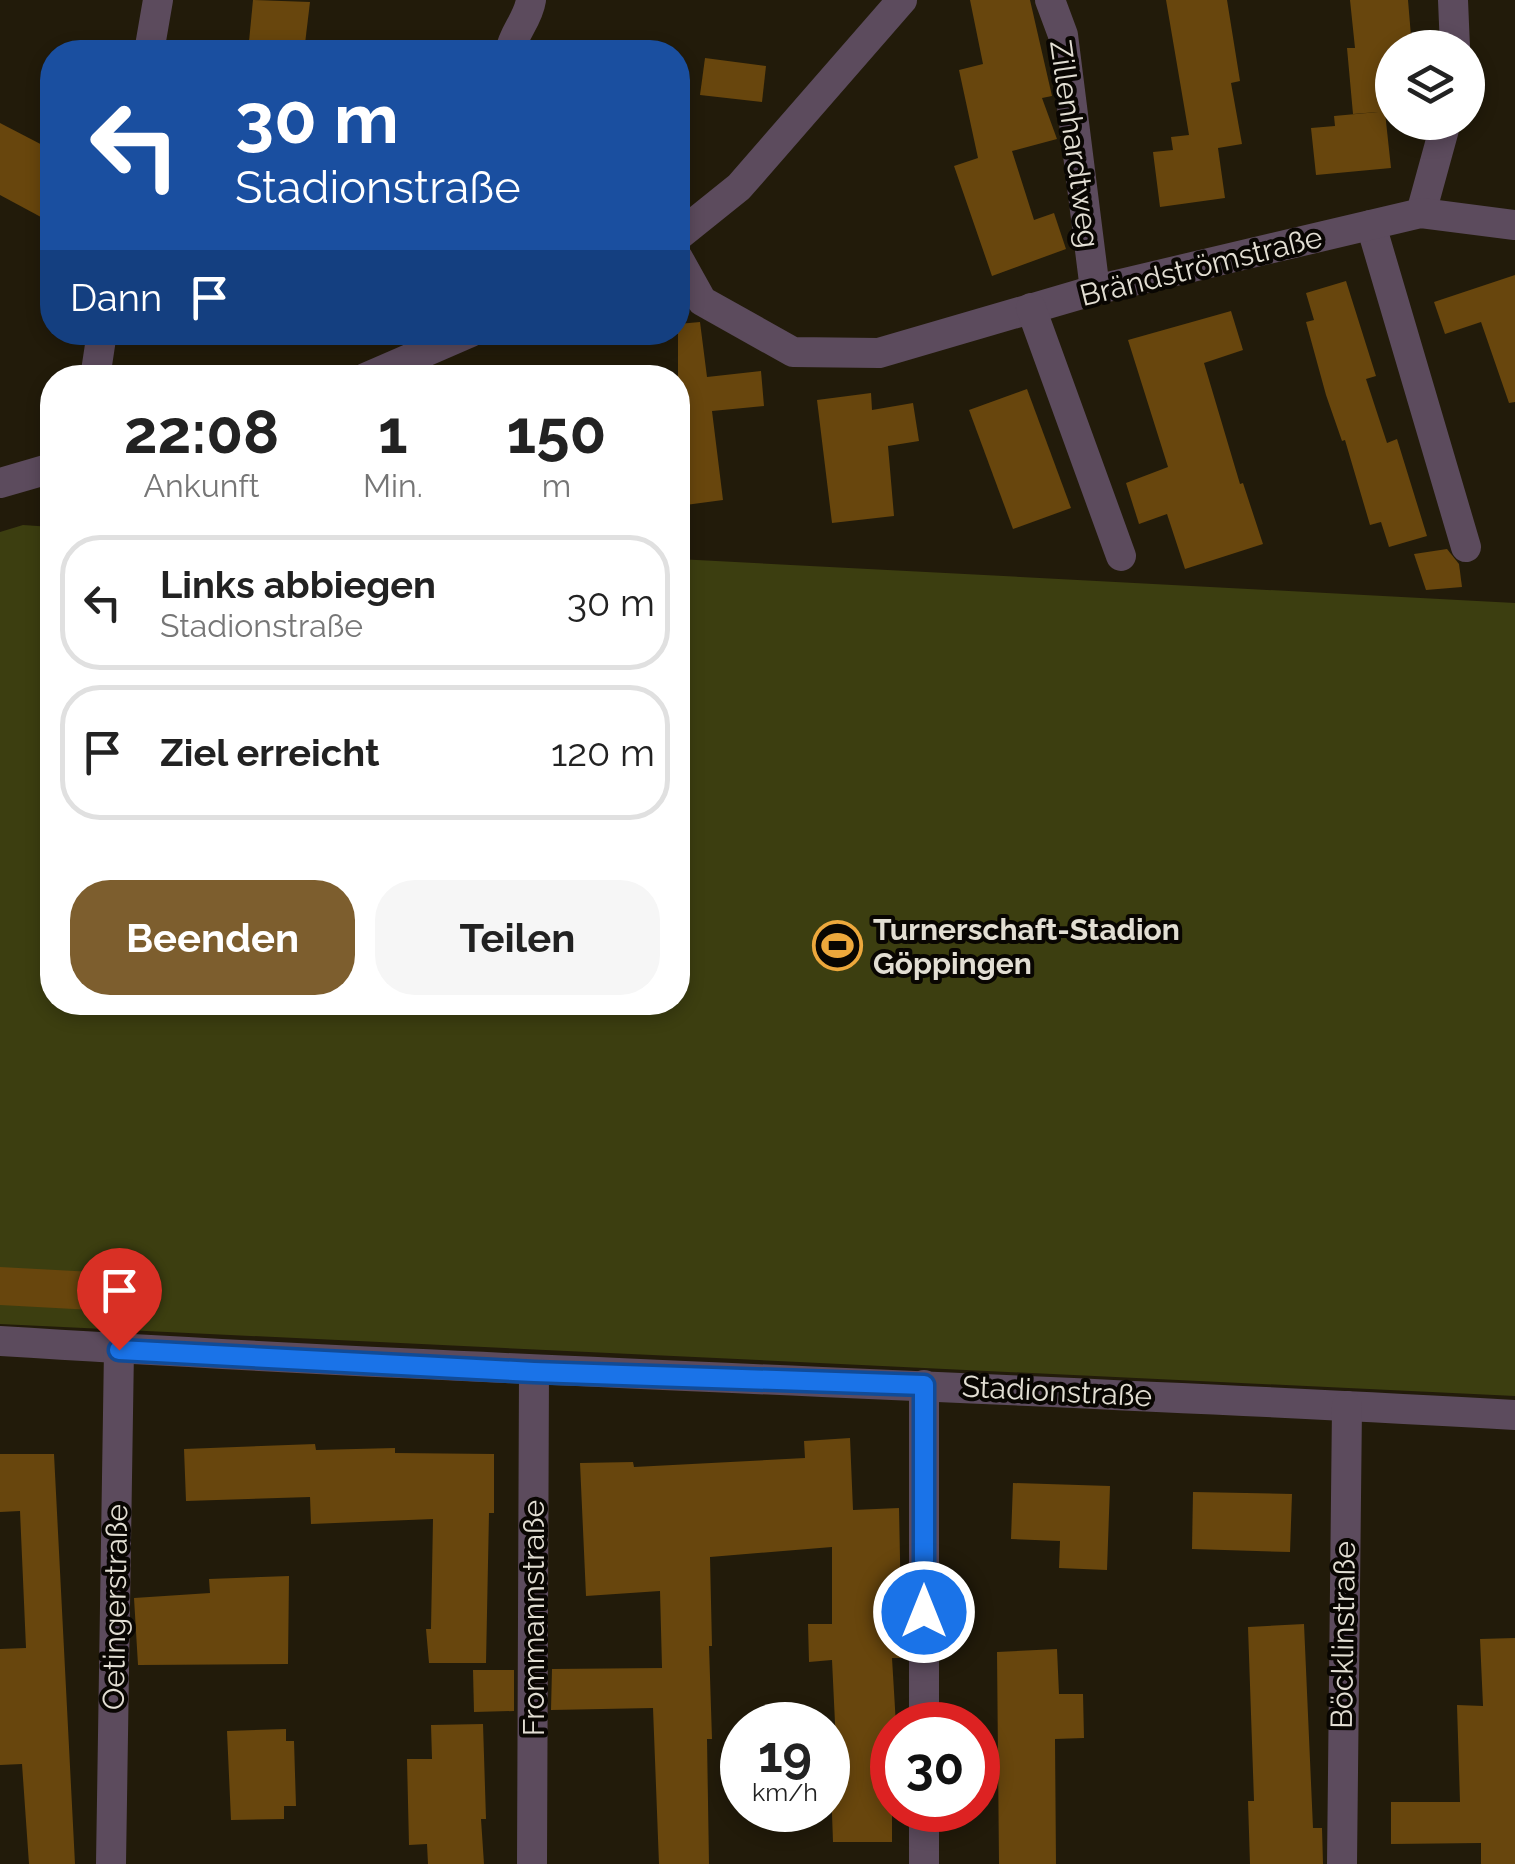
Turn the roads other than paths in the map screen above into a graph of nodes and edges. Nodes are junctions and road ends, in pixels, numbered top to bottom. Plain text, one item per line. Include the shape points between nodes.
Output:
1 (158, 0) edge
2 (531, 0) edge
3 (902, 0) edge
4 (1050, 0) edge
5 (1453, 0) edge
6 (1454, 30) edge
7 (151, 40) edge
8 (512, 40) edge
9 (1441, 140) edge
10 (1421, 213) junction
11 (1515, 224) edge
12 (1371, 225) junction
13 (690, 226) edge
14 (690, 280) edge
15 (1095, 290) junction
16 (1031, 308) junction
17 (441, 345) edge
18 (396, 365) edge
19 (40, 471) edge
20 (0, 483) edge
21 (1466, 547) dead end
22 (1122, 556) dead end
23 (0, 1341) edge
24 (119, 1350) junction
25 (534, 1372) junction
26 (924, 1385) junction
27 (1346, 1406) junction
28 (1515, 1415) edge
29 (924, 1702) edge
30 (924, 1832) edge
31 (111, 1864) edge
32 (532, 1864) edge
33 (924, 1864) edge
34 (1342, 1864) edge

1 - 7 street
2 - 8 street
3 - 13 street via 738,187
4 - 15 street, Zillenhardtweg via 1062,36
5 - 6 street
9 - 10 street
10 - 11 street, Brändströmstraße
10 - 12 street, Brändströmstraße
12 - 15 street, Brändströmstraße
12 - 21 street
14 - 16 street, Brändströmstraße via 702,301 793,352 879,353
15 - 16 street, Brändströmstraße
16 - 22 street
17 - 18 street
19 - 20 street
23 - 24 street, Stadionstraße
24 - 25 street, Stadionstraße
24 - 31 street, Oetingerstraße
25 - 26 street, Stadionstraße
25 - 32 street, Frommannstraße
26 - 27 street, Stadionstraße
26 - 29 street
27 - 28 street, Stadionstraße
27 - 34 street, Böcklinstraße
30 - 33 street

